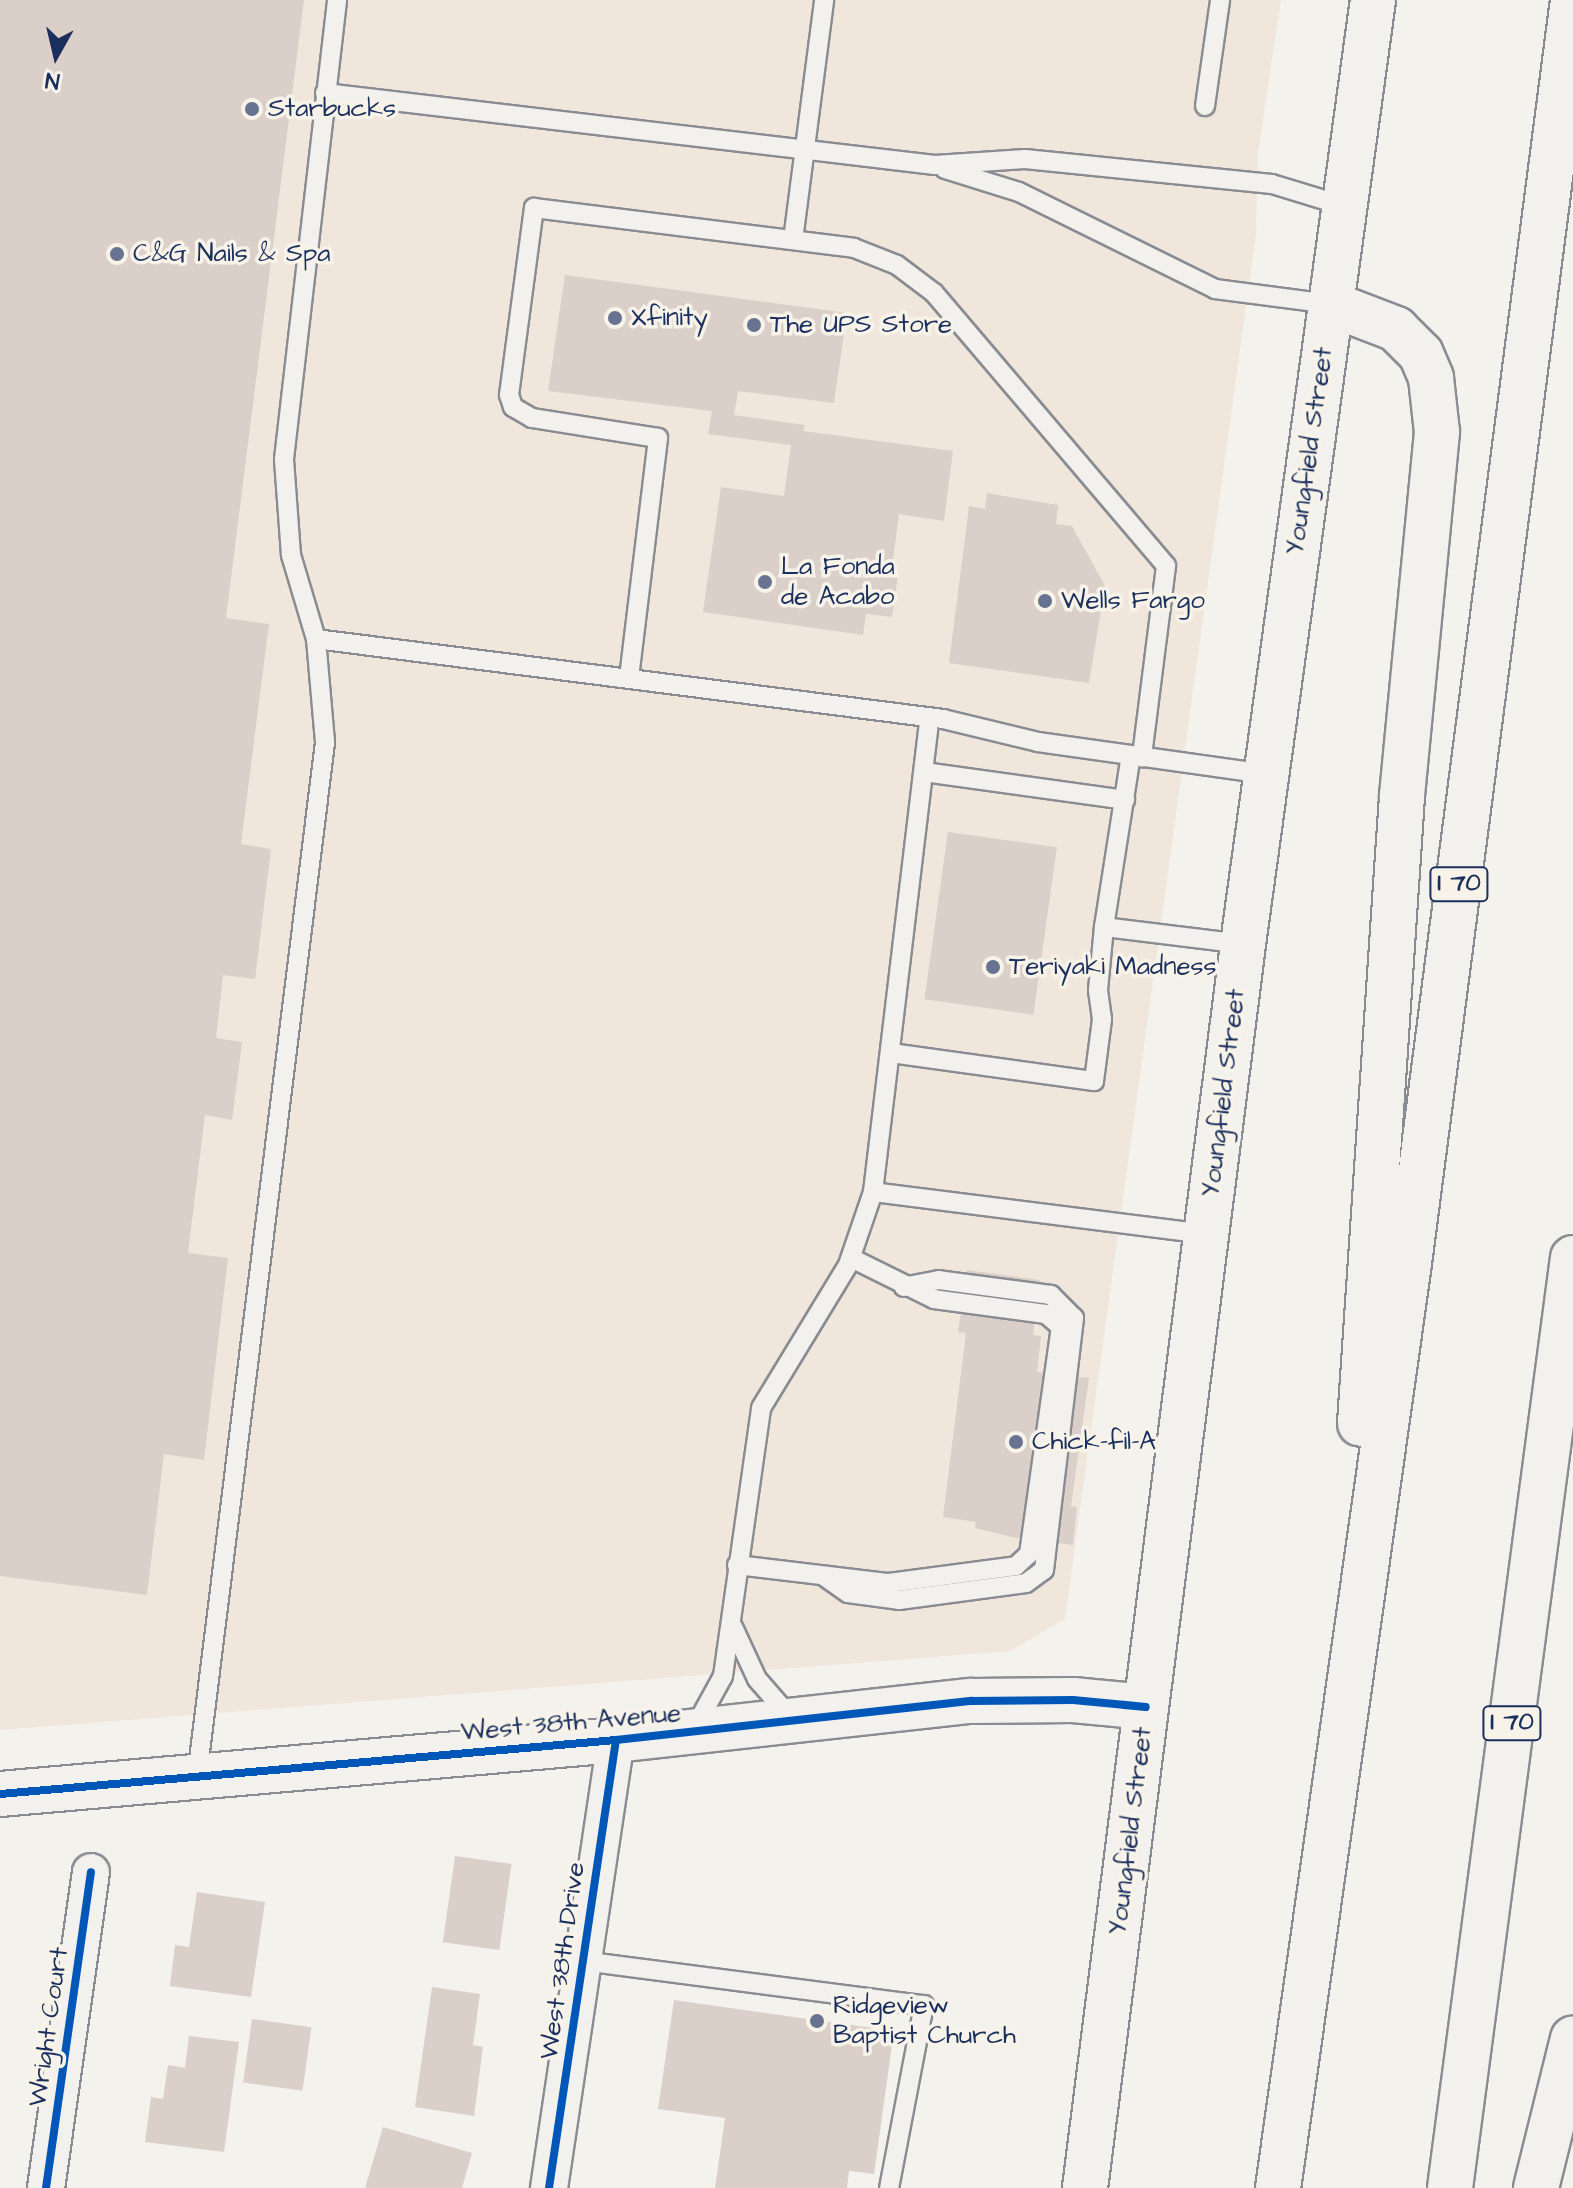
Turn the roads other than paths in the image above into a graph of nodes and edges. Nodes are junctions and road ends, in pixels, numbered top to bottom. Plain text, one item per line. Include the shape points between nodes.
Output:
1 (337, 0) edge
2 (824, 0) edge
3 (1220, 0) edge
4 (1373, 0) edge
5 (1573, 1) edge
6 (325, 93) junction
7 (1205, 106) dead end
8 (804, 150) junction
9 (935, 165) junction
10 (1344, 206) junction
11 (793, 240) junction
12 (1331, 304) junction
13 (316, 639) junction
14 (629, 678) junction
15 (930, 717) junction
16 (1136, 756) junction
17 (924, 772) junction
18 (1266, 774) junction
19 (1125, 800) junction
20 (1104, 927) junction
21 (1243, 944) junction
22 (891, 1053) junction
23 (873, 1192) junction
24 (1206, 1234) junction
25 (851, 1258) junction
26 (1573, 1258) edge
27 (737, 1565) junction
28 (733, 1627) junction
29 (1146, 1707) junction
30 (793, 1721) junction
31 (692, 1732) junction
32 (616, 1740) junction
33 (1336, 1766) junction
34 (197, 1776) junction
35 (0, 1794) edge
36 (91, 1872) dead end
37 (583, 1961) junction
38 (1573, 2038) edge
39 (46, 2188) edge
40 (549, 2188) edge
41 (889, 2188) edge
42 (1085, 2188) edge
43 (1278, 2188) edge
44 (1450, 2188) edge
45 (1536, 2188) edge

1 - 6 lane
2 - 8 lane
3 - 7 lane
4 - 10 main road, Youngfield Street
5 - 33 main road, I 70 via 1409,1263
6 - 8 lane
6 - 13 lane via 284,459 291,555
8 - 9 lane
8 - 11 lane
9 - 10 lane via 1025,159 1272,184
9 - 12 lane via 1019,192 1215,289
10 - 12 main road, Youngfield Street
11 - 14 lane via 534,208 509,395 513,407 532,418 658,438
11 - 16 lane via 877,255 934,293 1166,566
12 - 18 main road, Youngfield Street
12 - 33 main road via 1396,329 1421,354 1431,378 1437,432 1401,812
13 - 14 lane
13 - 34 lane via 325,742
14 - 15 lane
15 - 16 lane
15 - 17 lane
16 - 18 lane
16 - 19 lane
17 - 19 lane
17 - 22 lane
18 - 21 main road, Youngfield Street
19 - 20 lane
20 - 21 lane
20 - 22 lane via 1094,1081
21 - 24 main road, Youngfield Street
22 - 23 lane
23 - 24 lane
23 - 25 lane
24 - 29 main road, Youngfield Street
25 - 27 lane via 761,1408
25 - 27 lane via 904,1287 939,1280 1051,1295 1074,1318 1044,1570 1026,1583 899,1600 848,1593 823,1575
26 - 44 main road, I 70
27 - 28 lane
28 - 30 lane via 757,1679
28 - 31 lane via 720,1685
29 - 30 main road, West 38th Avenue via 1073,1700 972,1701
29 - 42 main road, Youngfield Street
30 - 31 main road, West 38th Avenue
31 - 32 main road, West 38th Avenue
32 - 34 main road, West 38th Avenue
32 - 37 street, West 38th Drive
33 - 43 main road, I 70
34 - 35 main road, West 38th Avenue
36 - 39 street, Wright Court
37 - 40 street, West 38th Drive
37 - 41 lane via 924,2005
38 - 45 main road

